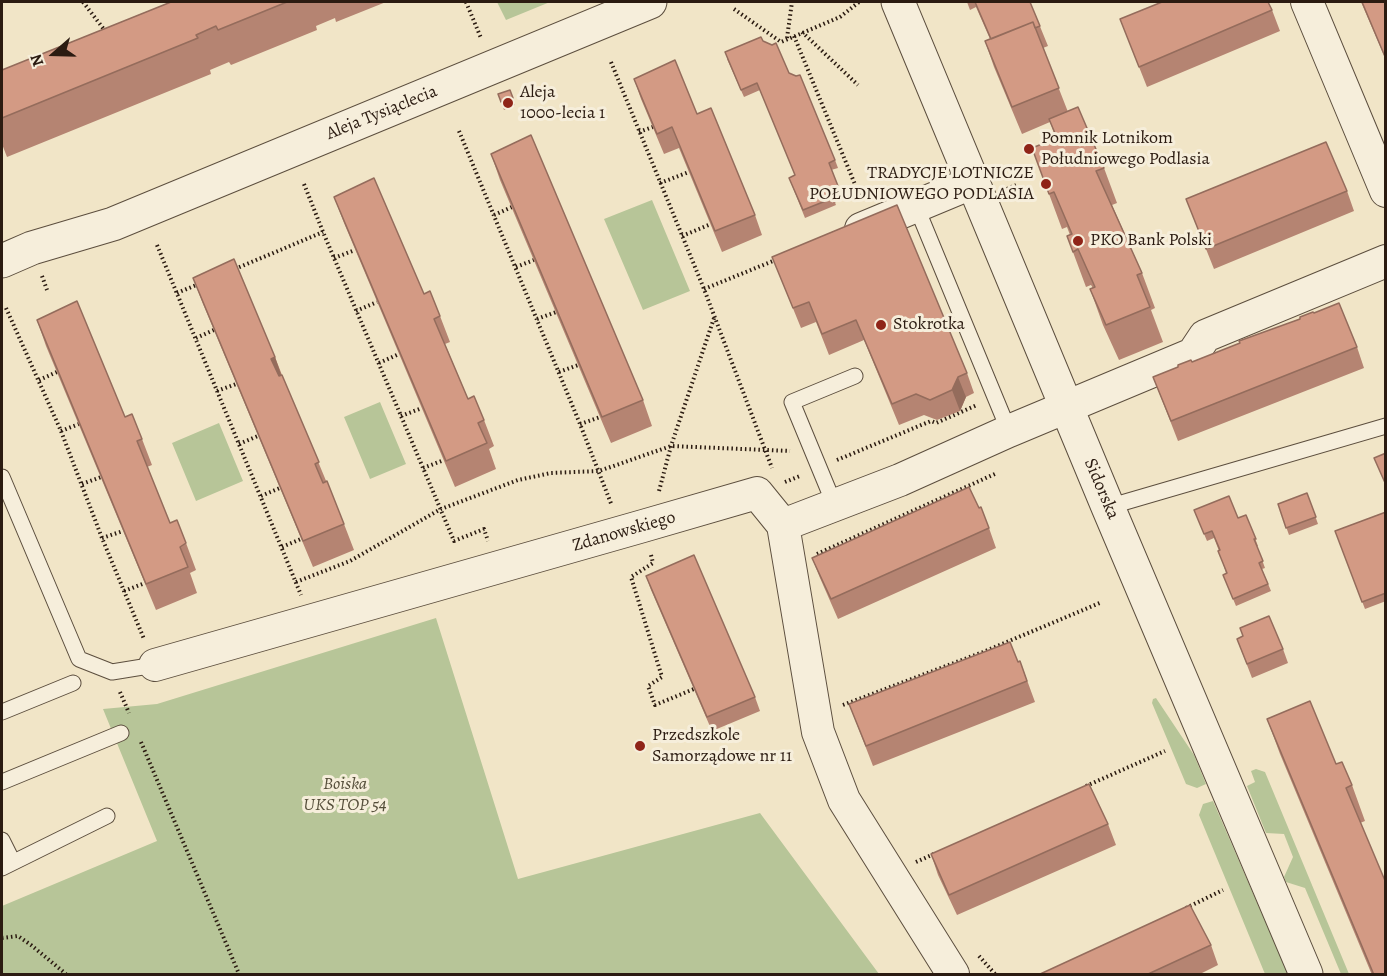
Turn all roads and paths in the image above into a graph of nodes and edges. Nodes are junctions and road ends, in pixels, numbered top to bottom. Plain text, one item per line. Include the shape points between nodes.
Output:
1 (83, 2) edge
2 (466, 2) edge
3 (650, 2) edge
4 (792, 2) edge
5 (859, 2) edge
6 (898, 2) edge
7 (1307, 2) edge
8 (734, 9) dead end
9 (802, 32) junction
10 (794, 36) junction
11 (110, 38) edge
12 (481, 38) dead end
13 (786, 39) junction
14 (611, 62) dead end
15 (858, 85) dead end
16 (653, 127) edge
17 (459, 131) dead end
18 (639, 132) junction
19 (689, 172) edge
20 (974, 182) junction
21 (660, 183) junction
22 (304, 184) dead end
23 (1386, 192) edge
24 (916, 206) junction
25 (512, 207) edge
26 (494, 215) junction
27 (113, 224) junction
28 (711, 224) edge
29 (871, 225) junction
30 (323, 232) junction
31 (682, 236) junction
32 (839, 238) edge
33 (157, 245) dead end
34 (355, 250) edge
35 (334, 258) junction
36 (534, 260) edge
37 (2, 261) edge
38 (784, 261) edge
39 (1386, 261) edge
40 (516, 267) junction
41 (229, 271) edge
42 (208, 280) edge
43 (704, 289) junction
44 (177, 293) junction
45 (4, 296) edge
46 (377, 302) edge
47 (356, 311) junction
48 (556, 312) edge
49 (715, 318) junction
50 (537, 319) junction
51 (214, 330) edge
52 (195, 338) junction
53 (399, 354) edge
54 (379, 363) junction
55 (578, 364) edge
56 (57, 372) edge
57 (559, 372) junction
58 (855, 376) dead end
59 (39, 380) junction
60 (236, 384) edge
61 (217, 392) junction
62 (994, 394) junction
63 (1066, 406) junction
64 (422, 408) edge
65 (401, 416) junction
66 (600, 417) edge
67 (79, 424) edge
68 (580, 424) junction
69 (1386, 426) edge
70 (61, 431) junction
71 (1009, 431) junction
72 (258, 436) edge
73 (239, 444) junction
74 (671, 446) junction
75 (765, 449) junction
76 (812, 452) junction
77 (444, 460) edge
78 (423, 468) junction
79 (819, 468) junction
80 (599, 471) junction
81 (997, 473) dead end
82 (775, 476) dead end
83 (2, 477) edge
84 (100, 477) edge
85 (82, 484) junction
86 (280, 488) edge
87 (261, 496) junction
88 (835, 506) junction
89 (1108, 507) junction
90 (441, 509) junction
91 (783, 525) junction
92 (641, 527) junction
93 (123, 531) edge
94 (102, 538) junction
95 (301, 539) edge
96 (282, 547) junction
97 (813, 556) edge
98 (497, 568) junction
99 (296, 582) junction
100 (145, 583) edge
101 (124, 591) junction
102 (1102, 602) dead end
103 (311, 621) junction
104 (983, 652) junction
105 (987, 662) edge
106 (155, 665) junction
107 (112, 672) junction
108 (929, 672) junction
109 (933, 682) edge
110 (73, 683) dead end
111 (694, 689) edge
112 (875, 692) junction
113 (879, 703) edge
114 (840, 706) dead end
115 (2, 711) edge
116 (130, 715) dead end
117 (121, 733) dead end
118 (139, 737) dead end
119 (1165, 751) dead end
120 (2, 782) edge
121 (1081, 788) edge
122 (107, 816) dead end
123 (2, 840) edge
124 (939, 852) edge
125 (912, 864) dead end
126 (7, 865) edge
127 (1223, 890) dead end
128 (1183, 909) edge
129 (2, 938) edge
130 (979, 956) dead end
131 (66, 975) edge
132 (239, 975) edge
133 (953, 975) edge
134 (995, 975) edge
135 (1306, 975) edge

1 - 11 path
2 - 12 path
3 - 27 street, Aleja Tysiąclecia
4 - 13 path
5 - 9 path via 840,17
6 - 20 street, Sidorska
7 - 23 street
8 - 13 path via 781,42
9 - 10 path
9 - 15 path
10 - 13 path
10 - 29 path
14 - 18 path
16 - 18 path
17 - 26 path
18 - 21 path
19 - 21 path
20 - 24 street
20 - 63 street, Sidorska
21 - 31 path
22 - 30 path
24 - 29 street
24 - 62 lane
25 - 26 path
26 - 40 path
27 - 37 street, Aleja Tysiąclecia
27 - 45 street, Aleja Tysiąclecia via 39,268
28 - 31 path
29 - 32 street
30 - 35 path
30 - 41 path
31 - 43 path
33 - 44 path
34 - 35 path
35 - 47 path
36 - 40 path
38 - 43 path via 778,259
39 - 63 street via 1205,336 1193,354
40 - 50 path
42 - 44 path
43 - 49 path
44 - 52 path
45 - 59 path
46 - 47 path
47 - 54 path
48 - 50 path
49 - 74 path
49 - 75 path
50 - 57 path
51 - 52 path
52 - 61 path
53 - 54 path
54 - 65 path
55 - 57 path
56 - 59 path
57 - 68 path
58 - 76 lane via 792,402
59 - 70 path
60 - 61 path
61 - 73 path
62 - 71 lane
62 - 79 path via 971,409 936,423 931,421
63 - 71 street
63 - 89 street, Sidorska
64 - 65 path
65 - 78 path
66 - 68 path
67 - 70 path
68 - 80 path
69 - 89 lane
70 - 85 path
71 - 88 street
72 - 73 path
73 - 87 path
74 - 75 path
74 - 80 path
74 - 92 path via 654,509
75 - 76 path
75 - 82 path
76 - 79 lane
77 - 78 path
78 - 90 path
79 - 88 lane
79 - 91 path via 778,485
80 - 90 path via 518,480
80 - 92 path
81 - 97 path
83 - 107 lane via 78,659
84 - 85 path
85 - 94 path
86 - 87 path
87 - 96 path
88 - 91 street
89 - 135 street, Sidorska
90 - 98 path via 454,541 484,529
90 - 99 path via 350,561
91 - 92 street, Zdanowskiego via 758,492
91 - 133 street via 818,732 844,800
92 - 98 street, Zdanowskiego
92 - 111 path via 652,563 631,577 662,677 648,686 655,705
93 - 94 path
94 - 101 path
95 - 96 path
96 - 99 path
98 - 103 street, Zdanowskiego
99 - 103 path
100 - 101 path
101 - 106 path
102 - 104 path
103 - 106 street, Zdanowskiego
104 - 105 path
104 - 108 path
106 - 107 lane
107 - 116 path
108 - 109 path
108 - 112 path
110 - 115 lane
112 - 113 path
112 - 114 path
117 - 120 lane
118 - 132 path
119 - 121 path
122 - 126 lane
123 - 126 lane
124 - 125 path
127 - 128 path
129 - 131 path via 18,936
130 - 134 path

